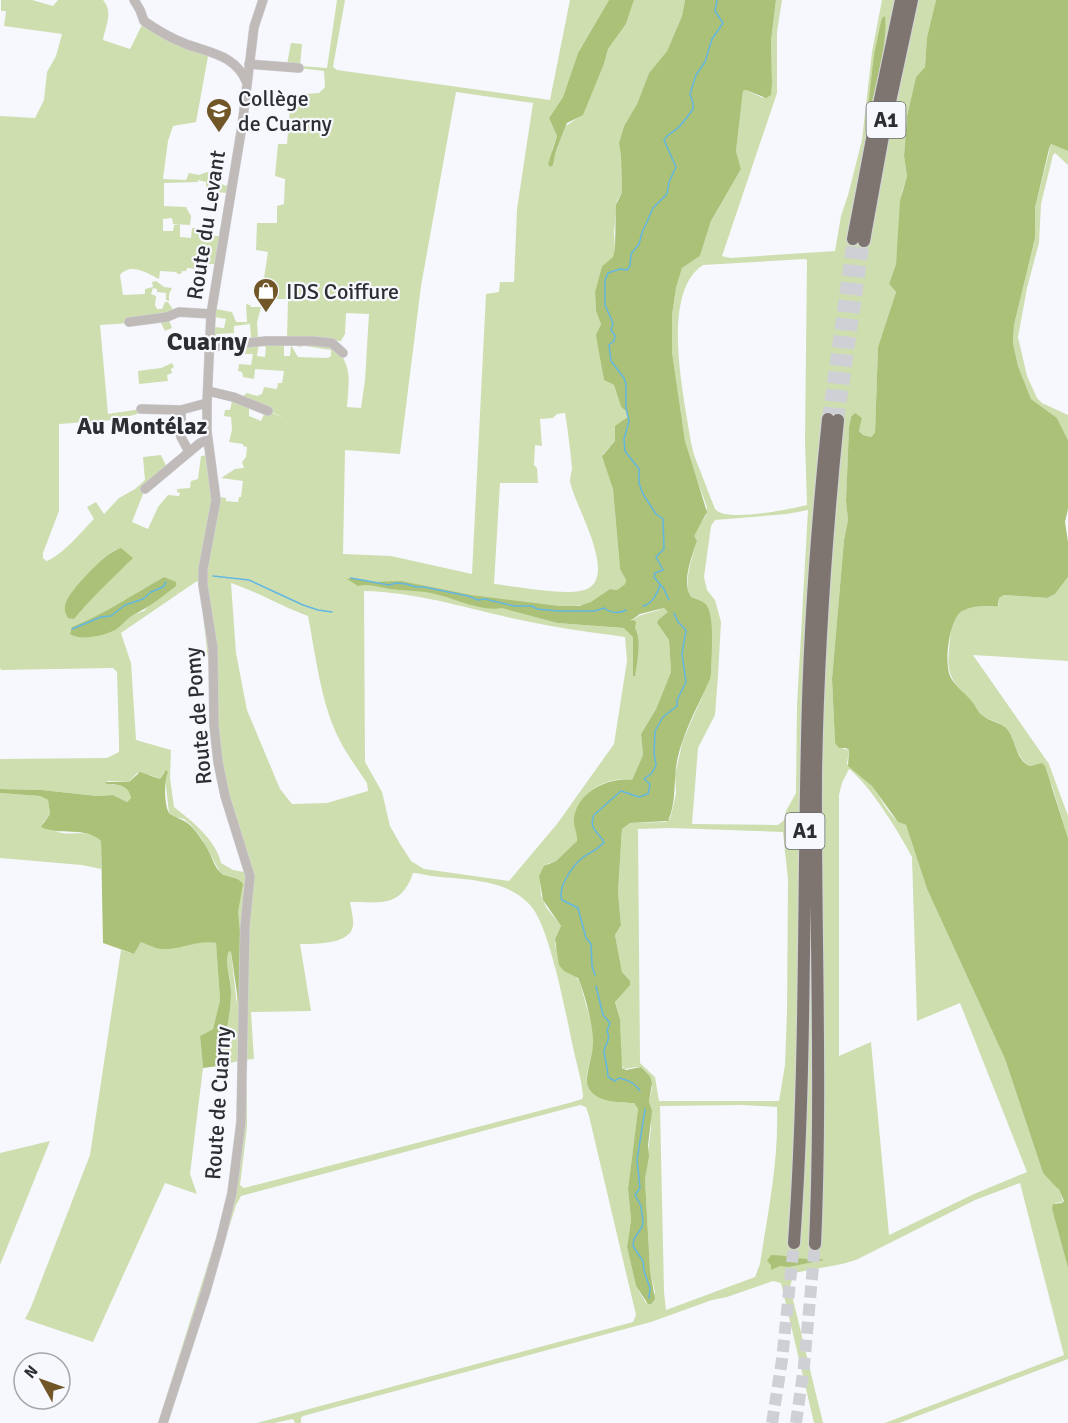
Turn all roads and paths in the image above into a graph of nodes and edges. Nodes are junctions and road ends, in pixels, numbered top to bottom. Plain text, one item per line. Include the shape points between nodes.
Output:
1 (134, 0) edge
2 (263, 0) edge
3 (902, 0) edge
4 (912, 0) edge
5 (249, 61) junction
6 (233, 62) junction
7 (299, 68) dead end
8 (247, 84) junction
9 (212, 314) junction
10 (129, 322) dead end
11 (210, 348) junction
12 (343, 353) dead end
13 (208, 391) junction
14 (207, 403) junction
15 (141, 409) dead end
16 (181, 410) junction
17 (268, 411) dead end
18 (208, 440) junction
19 (189, 452) junction
20 (145, 489) dead end
21 (250, 884) joint
22 (794, 1243) tunnel mouth
23 (814, 1244) tunnel mouth
24 (163, 1423) edge

1 - 6 street via 144,21 171,38
2 - 5 street, Route du Levant
3 - 4 highway, A1 via 858,240
5 - 6 street via 244,66
5 - 7 street
5 - 8 street, Route du Levant
6 - 8 street
8 - 9 street, Route du Levant
9 - 10 street via 182,312
9 - 11 street, Route du Levant
11 - 12 street via 266,341 313,341 332,343
11 - 13 street, Route du Levant
13 - 14 street, Route du Levant
13 - 17 street
14 - 16 street
14 - 18 street, Route du Levant
15 - 16 street
16 - 19 street via 181,437
18 - 19 street
18 - 21 street, Route de Pomy via 216,496 203,585 213,648 214,725 225,796
19 - 20 street
21 - 24 street, Route de Cuarny via 245,926 241,1122 232,1193 206,1291
22 - 23 highway, A1 via 803,1059 809,662 817,530 833,419 818,719

